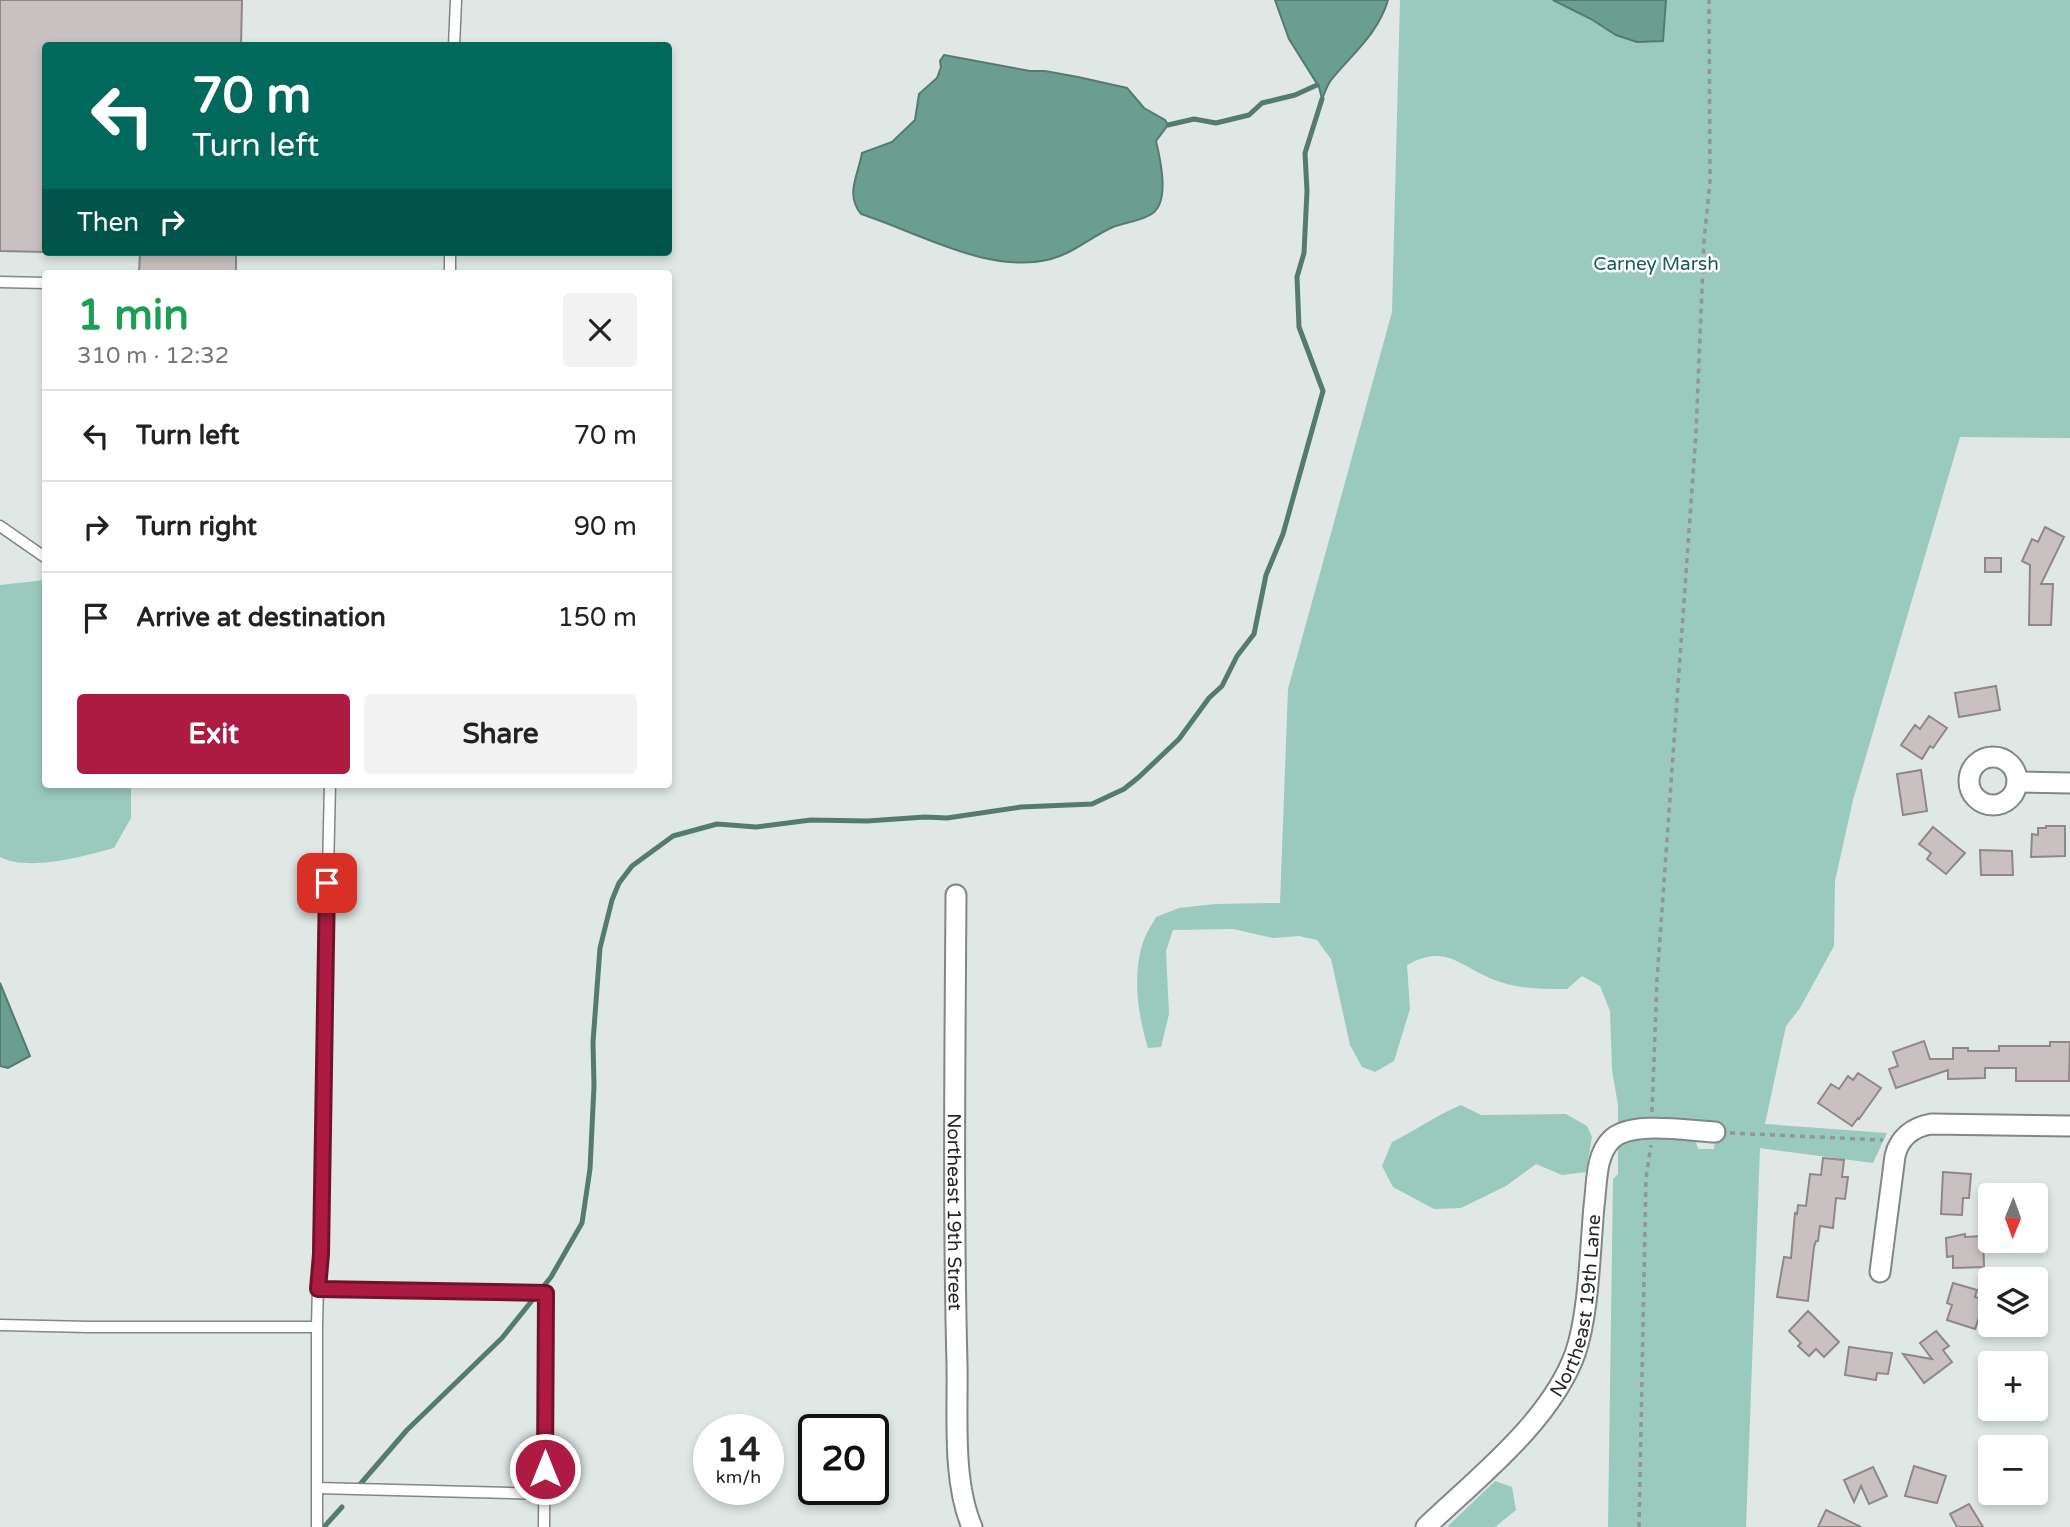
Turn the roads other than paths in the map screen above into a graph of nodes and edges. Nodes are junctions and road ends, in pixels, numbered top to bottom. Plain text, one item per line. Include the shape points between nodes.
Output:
1 (456, 0) edge
2 (454, 42) edge
3 (0, 282) edge
4 (42, 283) edge
5 (0, 526) edge
6 (42, 555) edge
7 (2017, 782) dead end
8 (2070, 783) edge
9 (330, 788) edge
10 (956, 895) dead end
11 (2070, 1126) edge
12 (1714, 1132) road end
13 (1880, 1272) dead end
14 (318, 1289) junction
15 (0, 1325) edge
16 (317, 1327) junction
17 (317, 1488) junction
18 (545, 1494) junction
19 (317, 1527) edge
20 (544, 1527) edge
21 (972, 1527) edge
22 (1426, 1527) edge

1 - 2 lane
3 - 4 lane
5 - 6 lane
7 - 8 street
9 - 14 lane
10 - 21 street, Northeast 19th Street via 959,1438 960,1477
11 - 13 street via 1931,1124 1915,1129 1899,1143
12 - 22 street, Northeast 19th Lane via 1637,1129 1611,1140 1598,1174 1580,1338 1560,1385 1527,1430
14 - 16 lane
14 - 18 lane via 546,1293
15 - 16 lane
16 - 17 lane
17 - 18 lane
17 - 19 lane
18 - 20 lane

